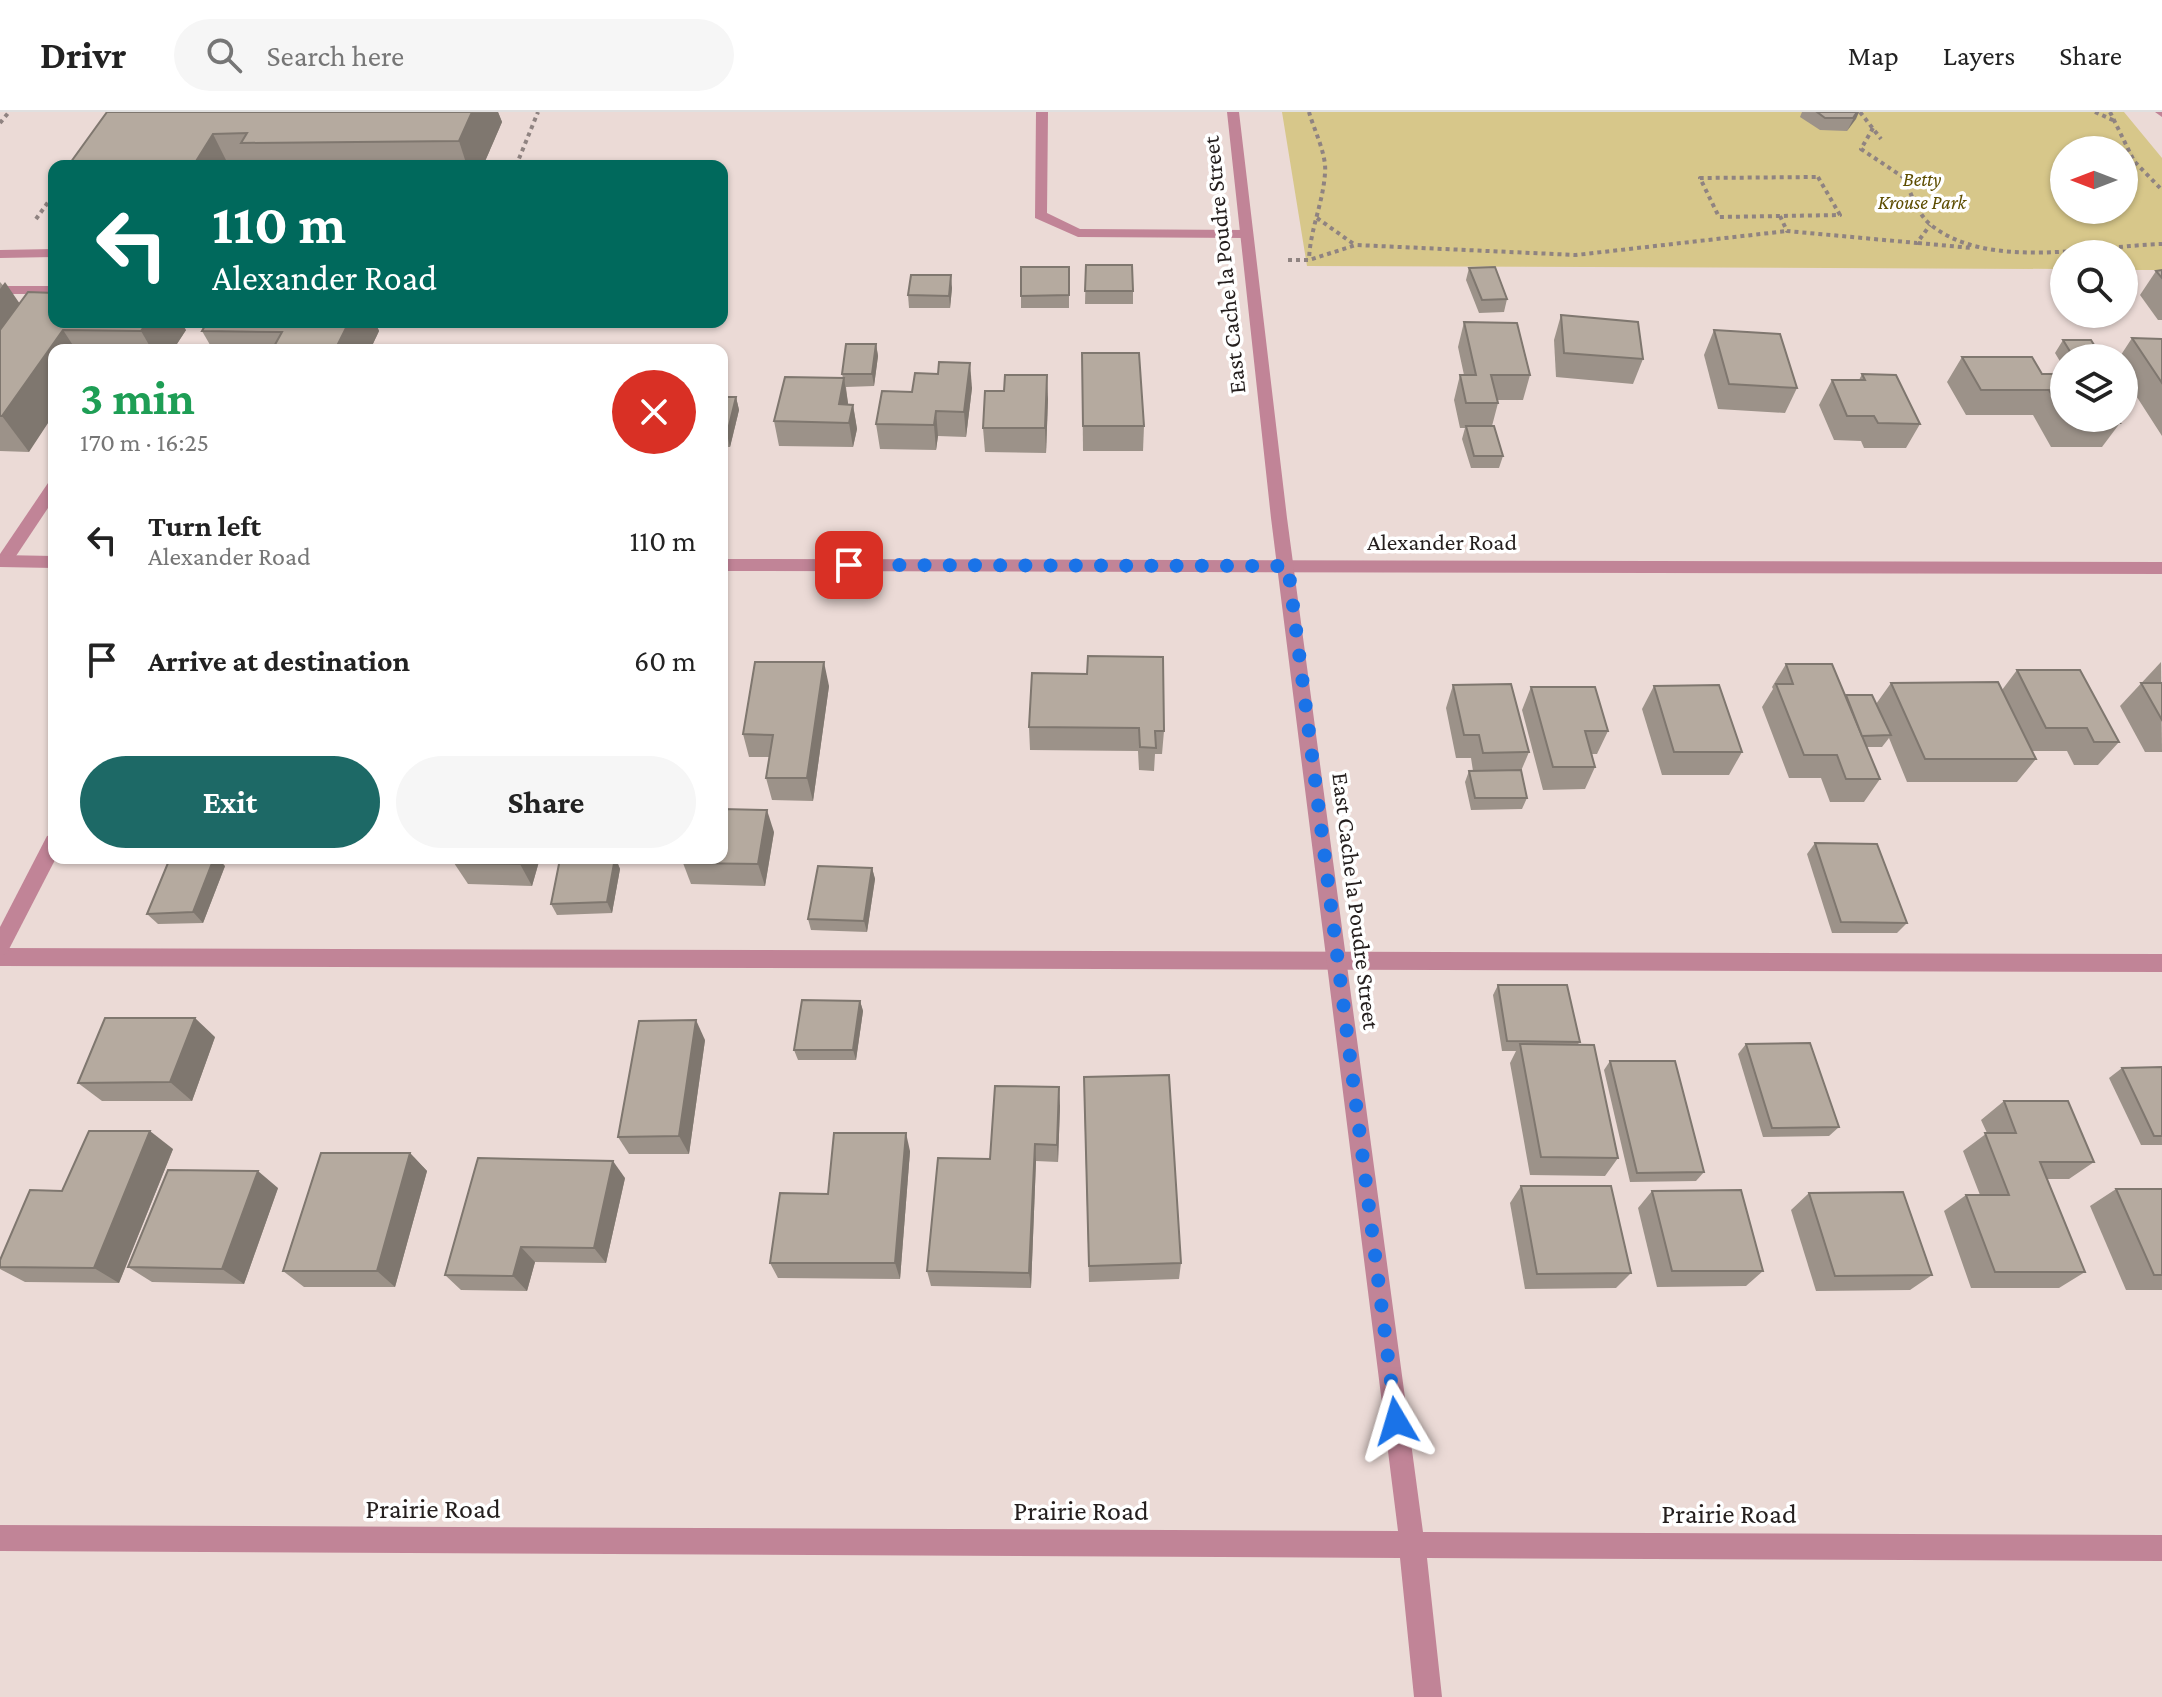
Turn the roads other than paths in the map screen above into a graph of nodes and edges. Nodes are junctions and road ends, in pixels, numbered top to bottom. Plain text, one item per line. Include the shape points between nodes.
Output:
1 (1042, 112) edge
2 (1233, 112) edge
3 (1246, 234) junction
4 (48, 253) edge
5 (0, 254) edge
6 (0, 290) edge
7 (48, 290) edge
8 (48, 496) edge
9 (2, 561) edge
10 (48, 562) edge
11 (728, 565) edge
12 (1288, 566) junction
13 (2162, 568) edge
14 (48, 854) edge
15 (0, 947) edge
16 (0, 957) edge
17 (1338, 962) junction
18 (2162, 963) edge
19 (0, 1538) edge
20 (1412, 1543) junction
21 (2162, 1548) edge
22 (1428, 1697) edge

1 - 3 street via 1040,215 1078,233
2 - 3 street, East Cache la Poudre Street
3 - 12 street, East Cache la Poudre Street
4 - 5 street
6 - 7 street
8 - 9 street
9 - 10 street
11 - 12 street, Alexander Road
12 - 13 street, Alexander Road
12 - 17 street, East Cache la Poudre Street
14 - 15 street
16 - 17 street
17 - 18 street
17 - 20 street, East Cache la Poudre Street
19 - 20 street, Prairie Road
20 - 21 street, Prairie Road
20 - 22 street, East Cache la Poudre Street

